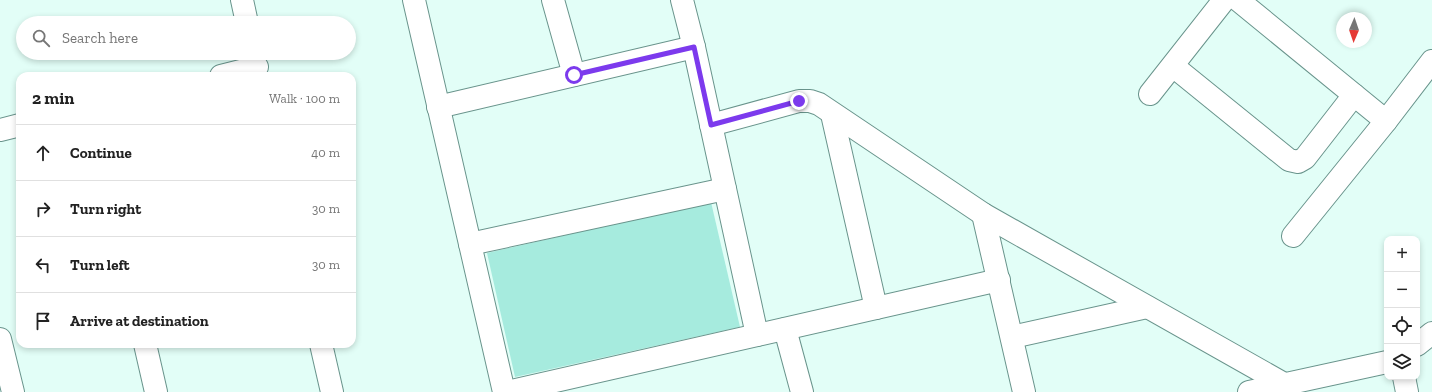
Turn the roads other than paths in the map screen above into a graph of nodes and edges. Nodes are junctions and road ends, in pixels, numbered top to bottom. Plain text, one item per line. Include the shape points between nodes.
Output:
1 (242, 0) edge
2 (414, 0) edge
3 (553, 0) edge
4 (682, 0) edge
5 (1224, 0) edge
6 (1238, 0) edge
7 (245, 16) edge
8 (694, 47) junction
9 (1432, 61) edge
10 (257, 65) edge
11 (1173, 66) junction
12 (234, 72) edge
13 (574, 75) junction
14 (1150, 94) dead end
15 (1354, 95) junction
16 (438, 107) junction
17 (832, 114) junction
18 (1386, 121) junction
19 (711, 125) junction
20 (16, 127) edge
21 (0, 130) edge
22 (725, 189) junction
23 (983, 214) junction
24 (1293, 236) dead end
25 (470, 244) junction
26 (999, 280) junction
27 (1147, 307) junction
28 (876, 308) junction
29 (785, 329) junction
30 (1432, 333) edge
31 (757, 335) junction
32 (1012, 337) junction
33 (0, 339) edge
34 (1418, 344) edge
35 (146, 348) edge
36 (322, 348) edge
37 (1384, 363) edge
38 (1405, 380) edge
39 (1284, 384) junction
40 (8, 386) edge
41 (156, 392) edge
42 (332, 392) edge
43 (504, 392) edge
44 (507, 392) edge
45 (802, 392) edge
46 (1024, 392) edge
47 (1249, 392) edge
48 (1407, 392) edge

1 - 7 street
2 - 16 street
3 - 13 street
4 - 8 street
5 - 11 street
6 - 15 street
8 - 13 street
8 - 19 street
9 - 18 street
10 - 12 street
11 - 14 street
11 - 15 street via 1289,160 1298,162 1305,158
13 - 16 street
15 - 18 street
16 - 25 street
17 - 19 street via 819,104 799,101
17 - 23 street
17 - 28 street
18 - 24 street
19 - 22 street
20 - 21 street
22 - 25 street
22 - 31 street
23 - 26 street
23 - 27 street
25 - 43 street
26 - 28 street
26 - 32 street
27 - 32 street
27 - 39 street
28 - 29 street
29 - 31 street
29 - 45 street
30 - 34 street
31 - 44 street
32 - 46 street
33 - 40 street
35 - 41 street
36 - 42 street
37 - 39 street
38 - 48 street
39 - 47 street

